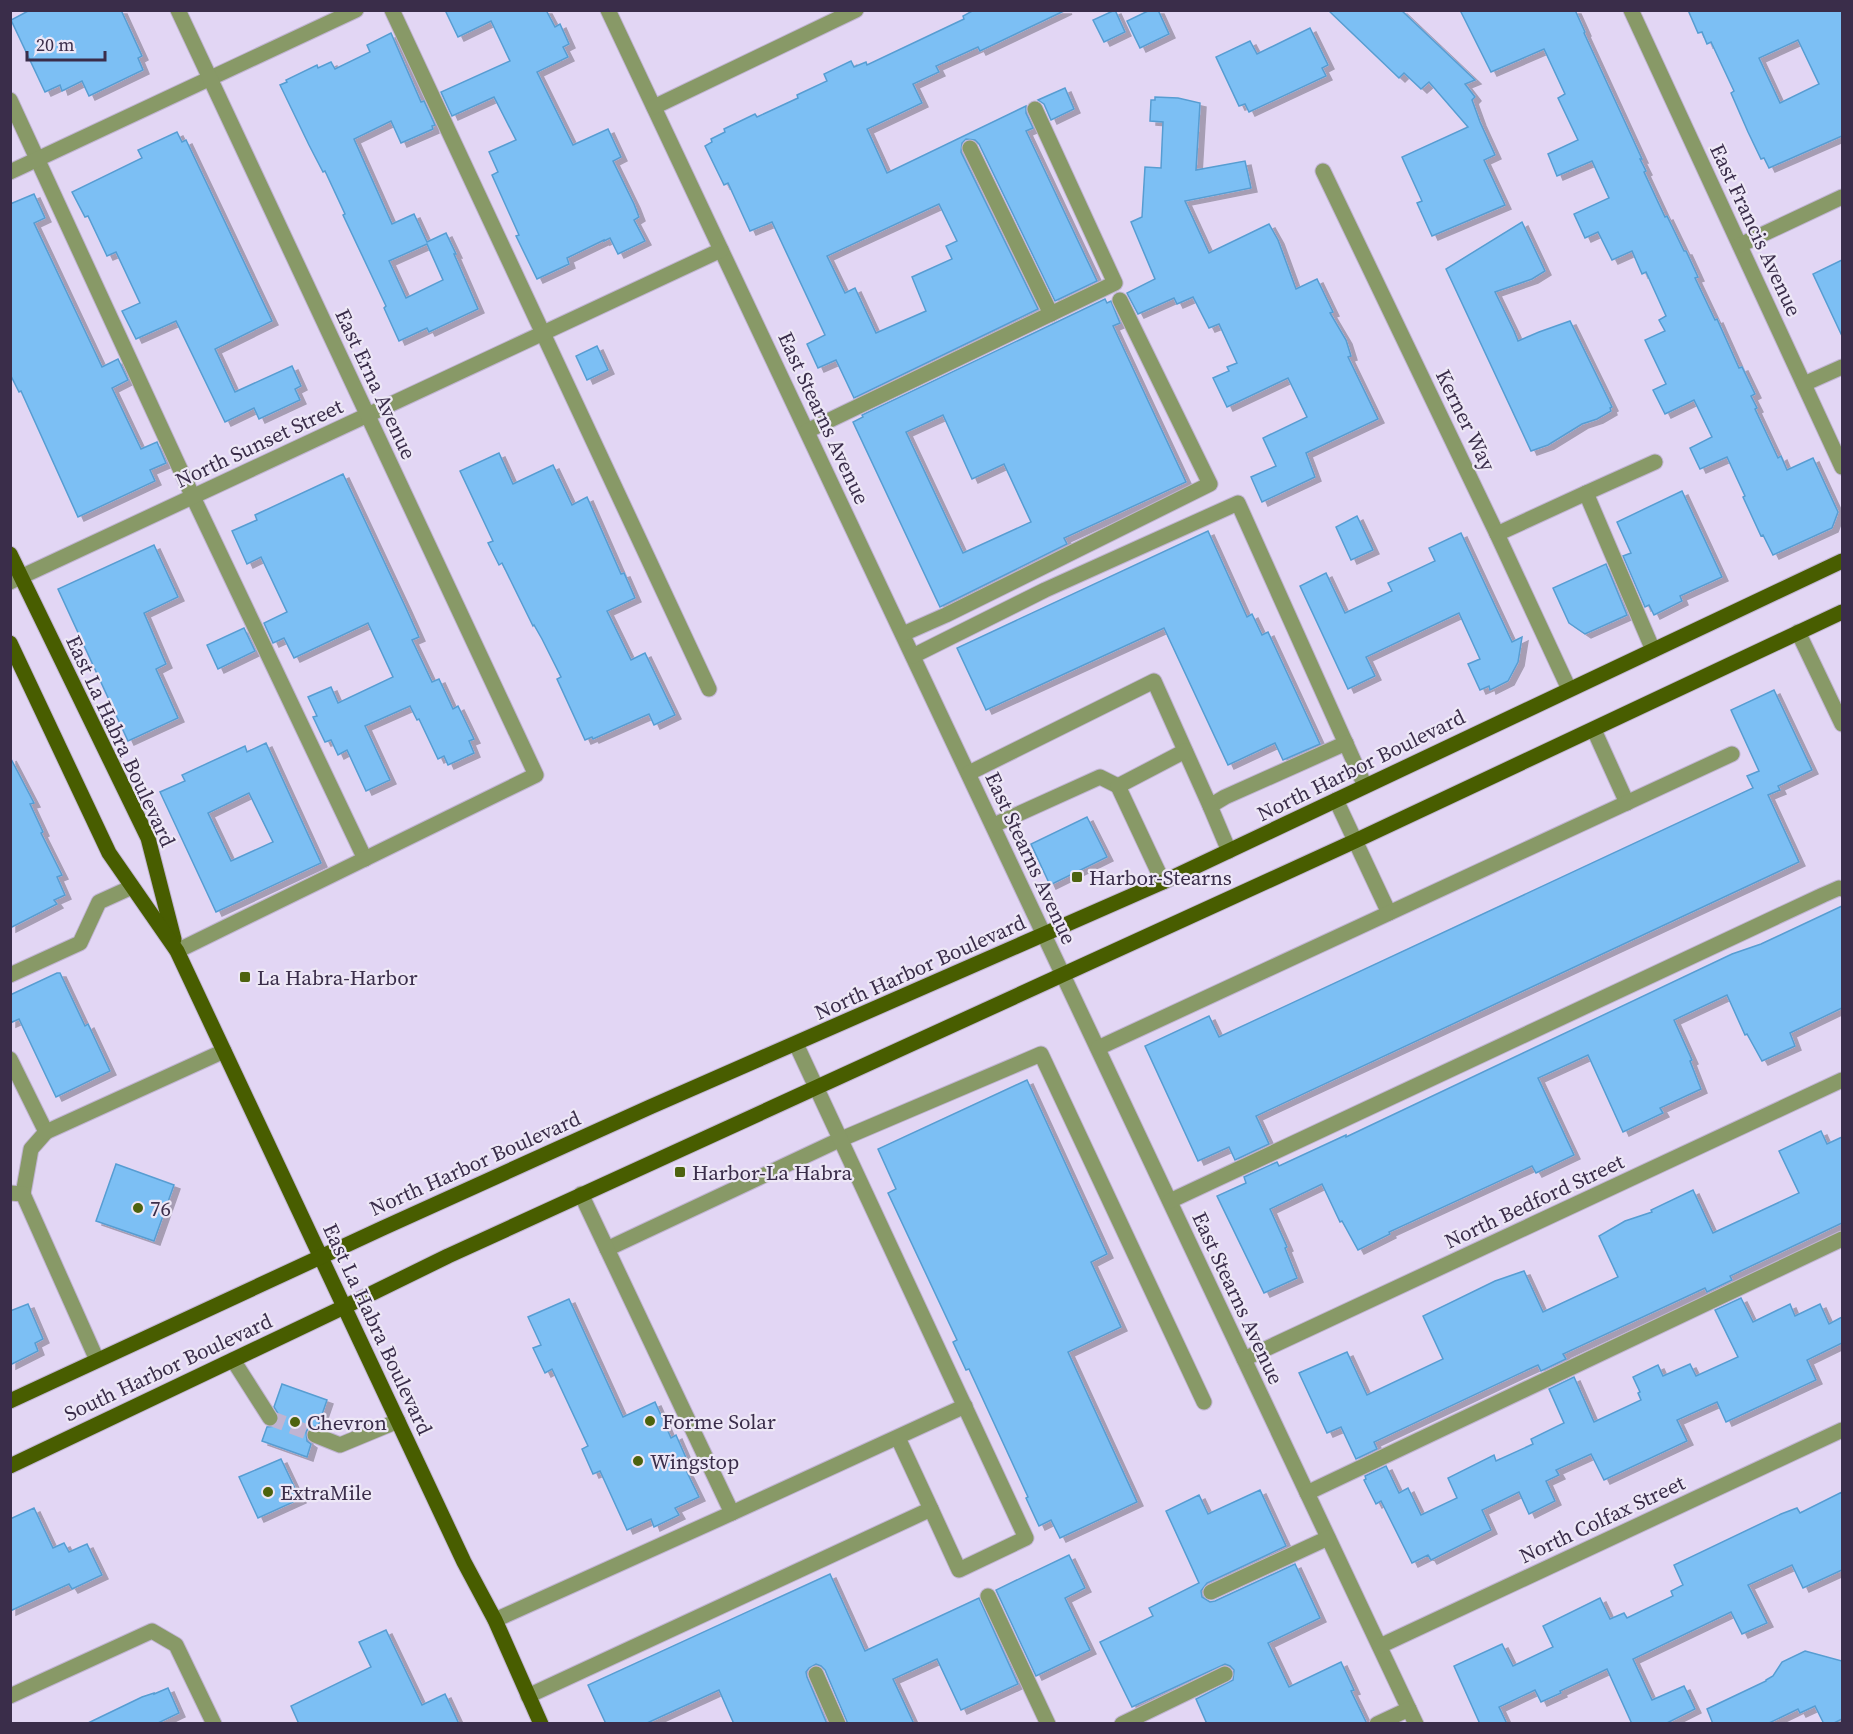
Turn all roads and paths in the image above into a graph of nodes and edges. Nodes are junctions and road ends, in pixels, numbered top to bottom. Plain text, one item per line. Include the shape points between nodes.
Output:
1 (178, 10) edge
2 (356, 10) edge
3 (392, 10) edge
4 (608, 10) edge
5 (856, 10) edge
6 (1631, 10) edge
7 (210, 79) junction
8 (10, 100) edge
9 (654, 107) junction
10 (1035, 109) dead end
11 (970, 148) dead end
12 (38, 159) junction
13 (1323, 171) dead end
14 (10, 172) edge
15 (1842, 197) edge
16 (1740, 244) junction
17 (721, 250) junction
18 (1120, 300) dead end
19 (1051, 314) junction
20 (542, 334) junction
21 (1842, 367) edge
22 (1804, 384) junction
23 (368, 415) junction
24 (807, 431) junction
25 (1655, 462) dead end
26 (1842, 467) edge
27 (1586, 493) junction
28 (193, 497) junction
29 (1497, 534) junction
30 (10, 554) edge
31 (1842, 561) edge
32 (16, 579) edge
33 (1842, 612) edge
34 (1798, 632) junction
35 (903, 634) junction
36 (10, 643) edge
37 (1653, 650) junction
38 (913, 656) junction
39 (709, 689) dead end
40 (1569, 689) junction
41 (1842, 724) edge
42 (1594, 729) junction
43 (1346, 743) junction
44 (1185, 751) junction
45 (1732, 754) dead end
46 (969, 773) junction
47 (1118, 786) junction
48 (1365, 786) junction
49 (1336, 800) junction
50 (1627, 803) junction
51 (1210, 806) junction
52 (994, 825) junction
53 (1355, 841) junction
54 (1229, 851) junction
55 (365, 859) junction
56 (1163, 882) junction
57 (132, 887) junction
58 (1842, 889) edge
59 (1389, 913) junction
60 (1044, 935) junction
61 (177, 951) junction
62 (10, 975) edge
63 (1062, 975) junction
64 (796, 1044) junction
65 (1098, 1048) junction
66 (224, 1051) junction
67 (10, 1059) edge
68 (1842, 1080) edge
69 (815, 1087) junction
70 (46, 1132) junction
71 (839, 1140) junction
72 (17, 1194) edge
73 (581, 1194) junction
74 (1170, 1201) junction
75 (1842, 1239) edge
76 (608, 1249) junction
77 (321, 1256) junction
78 (344, 1307) junction
79 (1244, 1359) junction
80 (97, 1360) junction
81 (233, 1360) junction
82 (10, 1401) edge
83 (1204, 1402) dead end
84 (965, 1406) junction
85 (270, 1419) tunnel mouth
86 (398, 1421) junction
87 (1842, 1430) edge
88 (315, 1435) tunnel mouth
89 (898, 1438) junction
90 (10, 1466) edge
91 (1307, 1493) junction
92 (931, 1509) junction
93 (732, 1513) junction
94 (1328, 1538) junction
95 (1211, 1592) dead end
96 (988, 1596) dead end
97 (495, 1620) junction
98 (1380, 1646) junction
99 (816, 1674) dead end
100 (1225, 1674) dead end
101 (10, 1696) edge
102 (528, 1696) junction
103 (1409, 1709) junction
104 (214, 1724) edge
105 (541, 1724) edge
106 (838, 1724) edge
107 (1048, 1724) edge
108 (1122, 1724) edge
109 (1377, 1724) edge
110 (1416, 1724) edge

1 - 7 street, East Erna Avenue
2 - 7 street
3 - 20 street
4 - 9 street, East Stearns Avenue
5 - 9 street
6 - 16 street, East Francis Avenue
7 - 12 street
7 - 23 street, East Erna Avenue
8 - 12 street
9 - 17 street, East Stearns Avenue
10 - 19 street via 1115,284
11 - 19 street
12 - 14 street
12 - 28 street
13 - 29 street, Kerner Way
15 - 16 street
16 - 22 street, East Francis Avenue
17 - 20 street, North Sunset Street
17 - 24 street, East Stearns Avenue
18 - 35 street via 1210,484
19 - 24 street
20 - 23 street, North Sunset Street
20 - 39 street
21 - 22 street
22 - 26 street, East Francis Avenue
23 - 28 street, North Sunset Street
23 - 55 street, East Erna Avenue via 536,774
24 - 35 street, East Stearns Avenue
25 - 27 street
27 - 29 street
27 - 37 street
28 - 32 street, North Sunset Street
28 - 55 street
29 - 40 street, Kerner Way
30 - 32 main road, East La Habra Boulevard
31 - 37 main road, North Harbor Boulevard
32 - 61 main road, East La Habra Boulevard via 147,838
33 - 34 main road
34 - 41 street
34 - 42 main road
35 - 38 street, East Stearns Avenue
36 - 57 main road, East La Habra Boulevard via 109,853
37 - 40 main road, North Harbor Boulevard
38 - 43 street via 1045,590 1238,503
38 - 46 street, East Stearns Avenue
40 - 48 main road, North Harbor Boulevard
42 - 50 street
42 - 53 main road
43 - 48 street
43 - 51 street
44 - 46 street via 1154,681
44 - 47 street
44 - 51 street
45 - 50 street
46 - 52 street, East Stearns Avenue
47 - 52 street via 1100,777
47 - 56 street
48 - 49 main road, North Harbor Boulevard
49 - 53 street
49 - 54 main road, North Harbor Boulevard
50 - 59 street
51 - 54 street
52 - 60 street, East Stearns Avenue
53 - 59 street
53 - 63 main road
54 - 56 main road, North Harbor Boulevard
55 - 61 street
56 - 60 main road, North Harbor Boulevard
57 - 61 main road, East La Habra Boulevard
57 - 62 street via 99,902 80,943
58 - 74 street
59 - 65 street
60 - 63 street, East Stearns Avenue
60 - 64 main road, North Harbor Boulevard
61 - 66 main road, East La Habra Boulevard
63 - 65 street, East Stearns Avenue
63 - 69 main road
64 - 69 street
64 - 77 main road, North Harbor Boulevard
65 - 74 street, East Stearns Avenue
66 - 70 street
66 - 77 main road, East La Habra Boulevard
67 - 70 street
68 - 79 street, North Bedford Street
69 - 71 street
69 - 73 main road
70 - 72 street via 31,1149
71 - 76 street
71 - 83 street via 1041,1054
71 - 84 street
72 - 80 street
73 - 76 street
73 - 78 main road
74 - 79 street, East Stearns Avenue
75 - 91 street
76 - 93 street
77 - 78 main road, East La Habra Boulevard
77 - 80 main road, North Harbor Boulevard
78 - 81 main road, South Harbor Boulevard
78 - 86 main road, East La Habra Boulevard
79 - 91 street, East Stearns Avenue
80 - 82 main road, North Harbor Boulevard
81 - 85 street
81 - 90 main road, South Harbor Boulevard
84 - 89 street
84 - 92 street via 1026,1538 959,1570
86 - 88 street via 340,1445
86 - 97 main road, East La Habra Boulevard
87 - 98 street, North Colfax Street
89 - 92 street
89 - 93 street
91 - 94 street, East Stearns Avenue
92 - 102 street
93 - 97 street
94 - 95 street
94 - 98 street, East Stearns Avenue
96 - 107 street
97 - 102 main road, East La Habra Boulevard
98 - 103 street, East Stearns Avenue
99 - 106 street
100 - 108 street
101 - 104 street via 152,1631 176,1645
102 - 105 main road, East La Habra Boulevard
103 - 109 street
103 - 110 street, East Stearns Avenue

